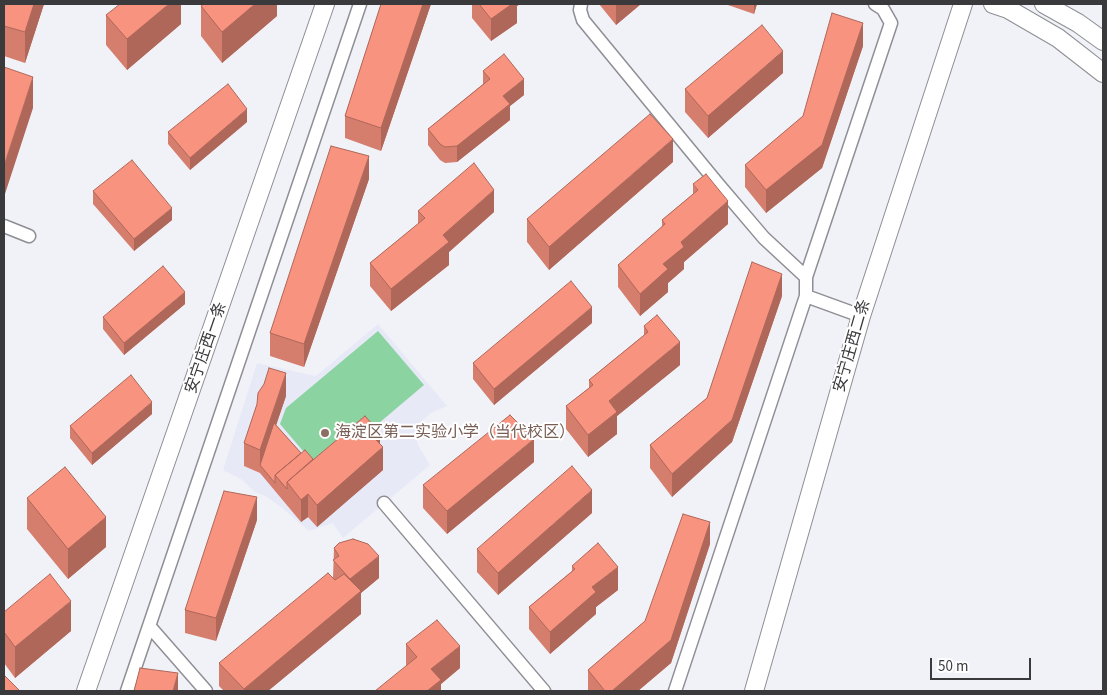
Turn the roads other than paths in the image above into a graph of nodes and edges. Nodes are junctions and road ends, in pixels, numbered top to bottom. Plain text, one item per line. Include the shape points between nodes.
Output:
1 (325, 4) edge
2 (360, 4) edge
3 (582, 4) edge
4 (875, 4) edge
5 (963, 4) edge
6 (993, 4) edge
7 (1044, 4) edge
8 (1103, 41) edge
9 (1103, 73) edge
10 (4, 226) edge
11 (29, 236) dead end
12 (806, 277) junction
13 (806, 296) junction
14 (861, 316) junction
15 (384, 503) dead end
16 (150, 627) junction
17 (86, 691) edge
18 (127, 691) edge
19 (206, 691) edge
20 (544, 691) edge
21 (675, 691) edge
22 (754, 691) edge

1 - 17 street, 安宁庄西一条
2 - 16 street
3 - 12 street via 583,20 764,238
4 - 12 street via 883,9 891,22
5 - 14 street, 安宁庄西二条
6 - 9 street via 1008,9 1058,38
7 - 8 street
10 - 11 street
12 - 13 street
13 - 14 street
13 - 21 street
14 - 22 street, 安宁庄西二条
15 - 20 street
16 - 18 street
16 - 19 street

